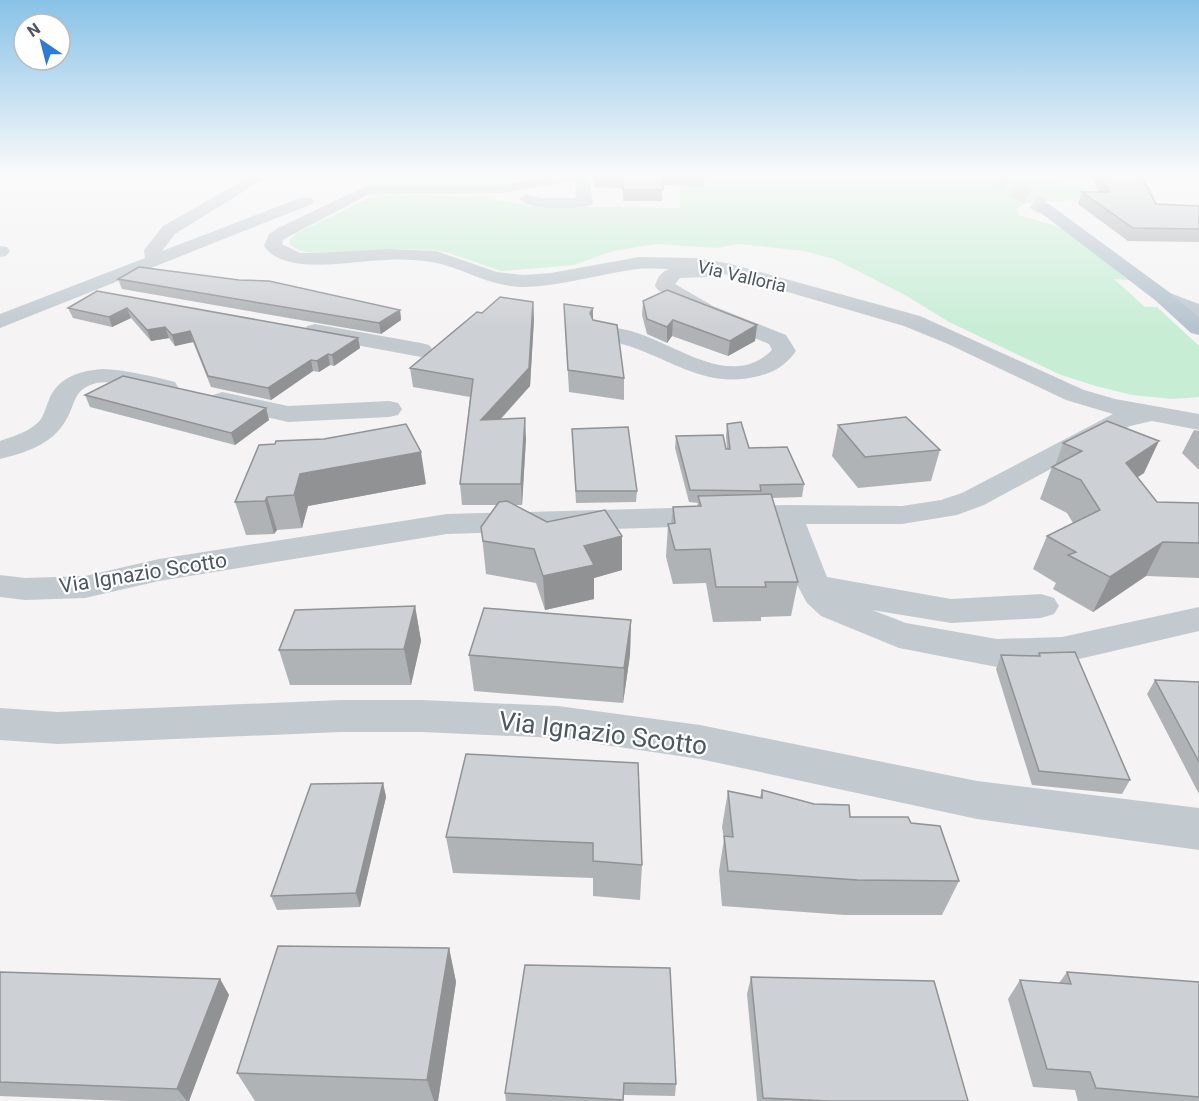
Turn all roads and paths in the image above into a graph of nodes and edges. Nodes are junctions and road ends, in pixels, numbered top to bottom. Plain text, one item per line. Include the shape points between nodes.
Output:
1 (176, 226) edge
2 (249, 226) edge
3 (293, 226) edge
4 (1069, 226) tunnel mouth
5 (155, 261) junction
6 (83, 290) junction
7 (1162, 296) junction
8 (120, 297) edge
9 (850, 303) junction
10 (1199, 311) edge
11 (0, 322) edge
12 (293, 327) edge
13 (1199, 328) edge
14 (603, 334) edge
15 (421, 350) dead end
16 (1199, 408) edge
17 (389, 409) dead end
18 (1156, 414) junction
19 (1199, 422) edge
20 (0, 451) edge
21 (787, 514) junction
22 (812, 583) junction
23 (0, 586) edge
24 (1041, 606) dead end
25 (1199, 619) edge
26 (0, 724) edge
27 (1199, 829) edge

1 - 5 street via 153,250
2 - 5 street
3 - 9 street, Via Valloria via 275,238 273,246 299,258 388,254 436,257 495,278 523,281 639,263 698,264
4 - 7 main road
5 - 6 street
6 - 8 street
6 - 11 street
7 - 10 street
7 - 13 main road
9 - 14 street via 824,308 699,272 669,275 664,286 679,298 778,340 784,351 778,360 764,368 740,373 693,367 629,338
9 - 18 street, Via Valloria via 932,328 1075,394 1111,406
12 - 15 street
16 - 18 street, Via Ignazio Scotto
17 - 20 street via 288,414 124,377 90,378 67,390 50,426 35,438
18 - 19 street, Via Valloria
18 - 21 street, Via Ignazio Scotto via 1122,420 973,499 946,508 902,514
21 - 22 street
21 - 23 street, Via Ignazio Scotto via 447,525 159,570 85,587
22 - 24 street via 848,594 951,611
22 - 25 street via 834,608 899,635 997,653 1062,650
26 - 27 street, Via Ignazio Scotto via 58,728 341,716 558,722 700,742 977,800

